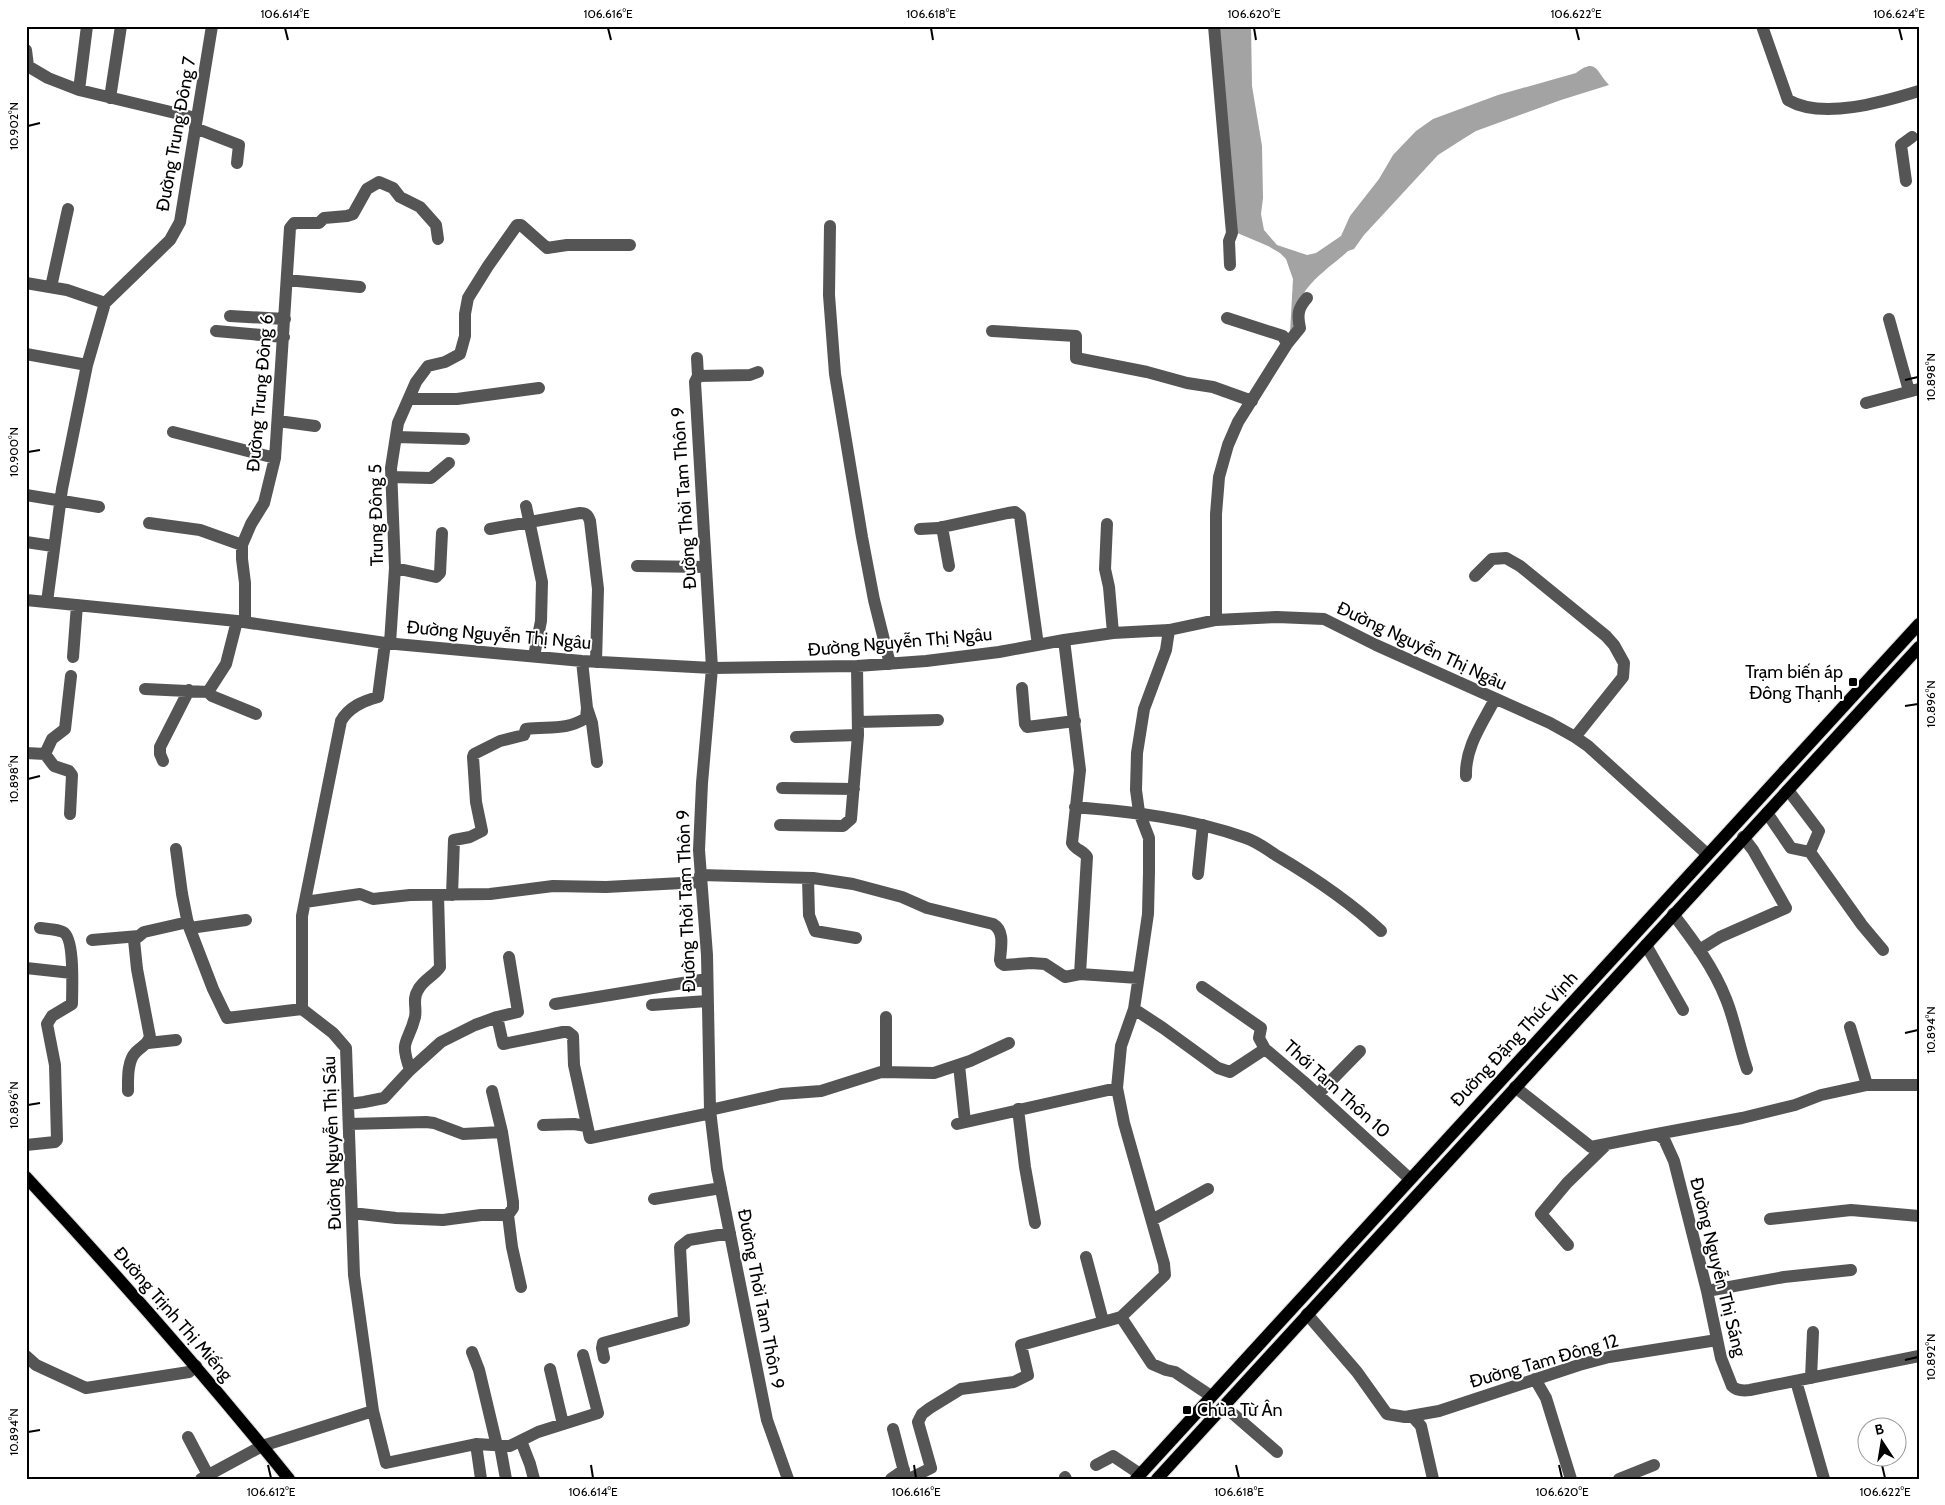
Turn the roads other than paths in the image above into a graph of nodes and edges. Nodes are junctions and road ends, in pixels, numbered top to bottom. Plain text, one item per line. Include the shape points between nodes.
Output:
1 (87, 26) edge
2 (121, 26) edge
3 (212, 26) edge
4 (1214, 26) edge
5 (1762, 26) edge
6 (26, 50) edge
7 (27, 66) edge
8 (79, 90) junction
9 (1919, 91) edge
10 (110, 98) junction
11 (196, 123) junction
12 (1912, 137) dead end
13 (236, 164) dead end
14 (1908, 181) edge
15 (68, 208) dead end
16 (830, 226) dead end
17 (438, 239) dead end
18 (630, 245) dead end
19 (1230, 265) dead end
20 (287, 280) junction
21 (26, 283) edge
22 (51, 287) junction
23 (360, 287) dead end
24 (1307, 298) dead end
25 (105, 303) junction
26 (230, 316) dead end
27 (1227, 318) dead end
28 (285, 319) junction
29 (1889, 319) dead end
30 (216, 330) dead end
31 (992, 331) dead end
32 (284, 337) junction
33 (1287, 344) junction
34 (26, 354) edge
35 (697, 358) dead end
36 (88, 365) junction
37 (758, 372) dead end
38 (698, 376) junction
39 (539, 388) dead end
40 (1914, 390) edge
41 (410, 399) junction
42 (1252, 401) junction
43 (1866, 403) dead end
44 (278, 421) junction
45 (315, 426) dead end
46 (172, 432) dead end
47 (396, 437) junction
48 (464, 439) dead end
49 (275, 458) junction
50 (449, 463) dead end
51 (391, 476) junction
52 (26, 495) edge
53 (60, 500) junction
54 (526, 506) dead end
55 (99, 507) dead end
56 (149, 523) dead end
57 (530, 523) junction
58 (1107, 524) dead end
59 (942, 527) junction
60 (490, 529) dead end
61 (920, 529) dead end
62 (442, 533) dead end
63 (26, 542) edge
64 (242, 545) junction
65 (53, 546) junction
66 (637, 566) dead end
67 (949, 566) dead end
68 (706, 567) junction
69 (395, 568) junction
70 (1475, 576) dead end
71 (26, 600) edge
72 (47, 602) junction
73 (77, 605) junction
74 (1216, 620) junction
75 (241, 621) junction
76 (1919, 624) edge
77 (1169, 630) junction
78 (1113, 633) junction
79 (1064, 640) junction
80 (388, 643) junction
81 (1038, 645) junction
82 (1919, 647) edge
83 (534, 656) junction
84 (73, 657) dead end
85 (582, 660) junction
86 (596, 662) junction
87 (890, 664) junction
88 (857, 666) junction
89 (712, 668) junction
90 (71, 676) dead end
91 (1022, 688) dead end
92 (146, 689) dead end
93 (189, 690) junction
94 (208, 692) junction
95 (1495, 699) junction
96 (587, 708) junction
97 (256, 714) dead end
98 (938, 720) dead end
99 (1074, 721) junction
100 (858, 729) junction
101 (796, 737) dead end
102 (1576, 737) junction
103 (26, 753) edge
104 (45, 754) junction
105 (163, 761) dead end
106 (597, 762) dead end
107 (1466, 776) dead end
108 (782, 788) dead end
109 (854, 789) junction
110 (1788, 790) junction
111 (1075, 807) junction
112 (1139, 812) junction
113 (1767, 813) junction
114 (70, 814) dead end
115 (780, 825) dead end
116 (1203, 825) junction
117 (1743, 838) junction
118 (176, 849) dead end
119 (1810, 852) junction
120 (1707, 854) junction
121 (1718, 865) junction
122 (1198, 874) dead end
123 (701, 878) junction
124 (808, 878) junction
125 (438, 895) junction
126 (452, 895) junction
127 (305, 902) junction
128 (1673, 914) junction
129 (246, 920) dead end
130 (189, 925) junction
131 (40, 928) dead end
132 (1381, 931) dead end
133 (139, 936) junction
134 (856, 938) dead end
135 (92, 940) dead end
136 (1646, 945) junction
137 (1699, 950) junction
138 (1883, 950) dead end
139 (510, 957) dead end
140 (26, 968) edge
141 (72, 973) junction
142 (1080, 974) junction
143 (1138, 978) junction
144 (707, 979) junction
145 (1202, 987) dead end
146 (707, 1001) junction
147 (555, 1004) dead end
148 (652, 1004) dead end
149 (302, 1009) junction
150 (1134, 1009) junction
151 (1684, 1010) dead end
152 (498, 1016) junction
153 (886, 1017) dead end
154 (1850, 1027) dead end
155 (176, 1040) dead end
156 (148, 1043) junction
157 (1009, 1043) dead end
158 (1264, 1049) junction
159 (1360, 1051) dead end
160 (959, 1065) junction
161 (1747, 1069) dead end
162 (410, 1070) junction
163 (886, 1072) junction
164 (1867, 1085) junction
165 (1919, 1086) edge
166 (1515, 1087) junction
167 (1117, 1088) junction
168 (492, 1090) dead end
169 (128, 1091) dead end
170 (1318, 1094) junction
171 (349, 1104) junction
172 (1018, 1109) junction
173 (710, 1112) junction
174 (349, 1124) junction
175 (543, 1125) dead end
176 (586, 1126) junction
177 (502, 1132) junction
178 (1657, 1134) junction
179 (1607, 1144) junction
180 (26, 1145) edge
181 (26, 1177) edge
182 (1410, 1179) junction
183 (721, 1188) junction
184 (1208, 1189) dead end
185 (654, 1199) dead end
186 (352, 1213) junction
187 (508, 1216) junction
188 (1919, 1216) edge
189 (1770, 1219) dead end
190 (1152, 1220) junction
191 (1035, 1223) dead end
192 (730, 1233) junction
193 (1568, 1245) dead end
194 (1086, 1257) dead end
195 (1851, 1270) dead end
196 (522, 1287) dead end
197 (1707, 1291) junction
198 (1307, 1314) junction
199 (1121, 1317) junction
200 (1103, 1321) junction
201 (1813, 1332) dead end
202 (1717, 1340) junction
203 (472, 1352) dead end
204 (583, 1355) dead end
205 (26, 1356) edge
206 (1919, 1356) edge
207 (604, 1358) dead end
208 (196, 1366) junction
209 (550, 1369) dead end
210 (1811, 1378) junction
211 (1535, 1379) junction
212 (1796, 1381) junction
213 (1211, 1396) junction
214 (1224, 1406) junction
215 (373, 1411) junction
216 (1412, 1416) junction
217 (562, 1424) junction
218 (893, 1429) dead end
219 (188, 1437) dead end
220 (521, 1441) junction
221 (476, 1444) junction
222 (262, 1446) junction
223 (499, 1446) junction
224 (1277, 1452) dead end
225 (1096, 1465) dead end
226 (1654, 1466) dead end
227 (906, 1476) edge
228 (204, 1477) edge
229 (1138, 1477) edge
230 (289, 1479) edge
231 (481, 1479) edge
232 (506, 1479) edge
233 (534, 1479) edge
234 (788, 1479) edge
235 (891, 1479) edge
236 (1157, 1479) edge
237 (1433, 1479) edge
238 (1571, 1479) edge
239 (1619, 1479) edge
240 (1824, 1479) edge

1 - 8 street
2 - 10 street
3 - 11 street, Đường Trung Đông 7
4 - 19 street via 1232,233
5 - 9 street via 1788,100 1798,106 1864,106
6 - 7 street
7 - 8 street
8 - 10 street
10 - 11 street
11 - 13 street via 239,145
11 - 25 street, Đường Trung Đông 7 via 180,222 170,240
12 - 14 street via 1902,145
15 - 22 street
16 - 87 street via 829,295 835,374 862,538
17 - 20 street, Đường Trung Đông 6 via 436,225 420,207 379,182 368,189 353,214 324,218 319,223 294,223 290,228
18 - 41 street, Trung Đông 5 via 547,248 517,225 468,298 460,354 428,366 416,382
20 - 23 street
20 - 28 street, Đường Trung Đông 6
21 - 22 street
22 - 25 street
24 - 33 street via 1299,308 1300,328
25 - 36 street
26 - 28 street
27 - 33 street via 1283,336
28 - 32 street, Đường Trung Đông 6
29 - 40 street
30 - 32 street
31 - 42 street via 1076,336 1076,358 1213,387
32 - 44 street, Đường Trung Đông 6
33 - 42 street
34 - 36 street
35 - 38 street, Đường Thời Tam Thôn 9
36 - 53 street
37 - 38 street
38 - 68 street, Đường Thời Tam Thôn 9 via 695,397
39 - 41 street via 457,399
40 - 43 street
41 - 47 street, Trung Đông 5 via 398,423
42 - 74 street via 1228,445 1219,477
44 - 45 street
44 - 49 street, Đường Trung Đông 6
46 - 49 street
47 - 48 street
47 - 51 street, Trung Đông 5
49 - 64 street, Đường Trung Đông 6 via 264,503
50 - 51 street via 432,478
51 - 69 street, Trung Đông 5
52 - 53 street
53 - 55 street
53 - 65 street
54 - 57 street
56 - 64 street via 200,530
57 - 60 street
57 - 83 street via 542,582 542,621
57 - 86 street via 580,513 588,515 598,589
58 - 78 street via 1105,569
59 - 61 street
59 - 67 street
59 - 81 street via 1015,512 1020,516
62 - 69 street via 440,572 436,576
63 - 65 street
64 - 75 street, Đường Trung Đông 6 via 245,583
65 - 72 street
66 - 68 street
68 - 89 street, Đường Thời Tam Thôn 9
69 - 80 street, Trung Đông 5
70 - 102 street via 1492,559 1506,558 1606,636 1621,656 1623,677
71 - 72 street, Đường Nguyễn Thị Ngâu
72 - 73 street, Đường Nguyễn Thị Ngâu
73 - 75 street, Đường Nguyễn Thị Ngâu
73 - 84 street
74 - 77 street, Đường Nguyễn Thị Ngâu
74 - 95 street, Đường Nguyễn Thị Ngâu via 1324,619
75 - 80 street, Đường Nguyễn Thị Ngâu
75 - 94 street, Đường Trung Đông 6 via 226,664
76 - 120 main road, Đường Đặng Thúc Vịnh
77 - 78 street, Đường Nguyễn Thị Ngâu
77 - 112 street via 1166,650 1144,709 1141,727 1136,790
78 - 79 street, Đường Nguyễn Thị Ngâu
79 - 81 street, Đường Nguyễn Thị Ngâu
79 - 99 street
80 - 83 street, Đường Nguyễn Thị Ngâu
80 - 127 street via 378,697 364,700 346,712 341,721
81 - 87 street, Đường Nguyễn Thị Ngâu
82 - 110 main road, Đường Đặng Thúc Vịnh
83 - 85 street, Đường Nguyễn Thị Ngâu
85 - 86 street, Đường Nguyễn Thị Ngâu
85 - 96 street
86 - 89 street, Đường Nguyễn Thị Ngâu
87 - 88 street, Đường Nguyễn Thị Ngâu
88 - 89 street, Đường Nguyễn Thị Ngâu
88 - 100 street
89 - 123 street, Đường Thời Tam Thôn 9 via 702,783
90 - 104 street via 65,729 52,739
91 - 99 street via 1027,727
92 - 93 street
93 - 94 street
93 - 105 street via 160,747
94 - 97 street
95 - 102 street, Đường Nguyễn Thị Ngâu
95 - 107 street via 1473,740 1466,762
96 - 106 street
96 - 126 street via 586,718 574,725 526,729 524,736 500,741 474,754 476,802 482,831 454,840
98 - 100 street
99 - 111 street via 1080,770
100 - 101 street
100 - 109 street
102 - 120 street, Đường Nguyễn Thị Ngâu
103 - 104 street
104 - 114 street via 54,766 72,775
108 - 109 street
109 - 115 street via 851,819 843,826
110 - 113 main road, Đường Đặng Thúc Vịnh
110 - 119 street via 1818,831
111 - 112 street
111 - 142 street via 1072,843 1087,857
112 - 116 street
112 - 143 street via 1149,838 1149,872 1148,914
113 - 117 main road, Đường Đặng Thúc Vịnh
113 - 119 street via 1791,848
116 - 122 street
116 - 132 street via 1248,839 1294,866 1353,905
117 - 121 main road, Đường Đặng Thúc Vịnh
117 - 137 street via 1786,908
118 - 130 street
119 - 138 street
120 - 121 main road
120 - 182 main road, Đường Đặng Thúc Vịnh
121 - 128 main road, Đường Đặng Thúc Vịnh
123 - 124 street
123 - 126 street via 606,887 553,886
123 - 144 street, Đường Thời Tam Thôn 9
124 - 134 street via 814,931
124 - 142 street via 853,884 902,897 927,908 993,924 1001,933 1001,963 1004,965 1038,963 1065,977
125 - 126 street
125 - 127 street via 373,899 360,894
125 - 162 street via 440,967 416,993 414,1018 404,1044
127 - 149 street via 302,916
128 - 136 main road, Đường Đặng Thúc Vịnh
128 - 137 street
129 - 130 street
130 - 133 street via 144,932
130 - 149 street via 227,1018
131 - 141 street via 66,935
133 - 135 street
133 - 156 street via 134,940 150,1037
136 - 151 street
136 - 166 main road, Đường Đặng Thúc Vịnh
137 - 161 street via 1726,998
139 - 152 street via 518,1012
140 - 141 street
141 - 180 street via 72,1004 52,1016 47,1024 55,1065 57,1140 49,1144
142 - 143 street
143 - 150 street
144 - 146 street, Đường Thời Tam Thôn 9
144 - 147 street
145 - 158 street via 1261,1028 1259,1038
146 - 148 street
146 - 173 street, Đường Thời Tam Thôn 9
149 - 171 street, Đường Nguyễn Thị Sáu via 333,1033 346,1048
150 - 158 street, Thới Tam Thôn 10 via 1218,1068 1230,1072
150 - 167 street via 1122,1046
152 - 162 street via 441,1042
152 - 176 street via 503,1044 563,1032 573,1036 574,1065
153 - 163 street
154 - 164 street
155 - 156 street
156 - 169 street via 131,1060
157 - 160 street
158 - 170 street, Thới Tam Thôn 10
159 - 170 street
160 - 163 street via 934,1074
160 - 172 street via 961,1123
162 - 171 street via 384,1098
163 - 173 street via 821,1091 781,1094
164 - 165 street
164 - 178 street via 1742,1118
166 - 179 street via 1591,1147
166 - 198 main road, Đường Đặng Thúc Vịnh
167 - 172 street
167 - 190 street
168 - 177 street
170 - 182 street, Thới Tam Thôn 10
171 - 174 street, Đường Nguyễn Thị Sáu
172 - 191 street
173 - 176 street via 590,1138
173 - 183 street, Đường Thời Tam Thôn 9
174 - 177 street via 426,1122 463,1134
174 - 186 street, Đường Nguyễn Thị Sáu
175 - 176 street
177 - 187 street via 513,1202
178 - 179 street
178 - 197 street, Đường Nguyễn Thị Sáng via 1664,1139 1674,1160
179 - 193 street via 1541,1214
181 - 208 main road, Đường Trịnh Thị Miếng
182 - 213 main road, Đường Đặng Thúc Vịnh
183 - 185 street
183 - 192 street, Đường Thời Tam Thôn 9
184 - 190 street
186 - 187 street via 443,1220 481,1215
186 - 215 street, Đường Nguyễn Thị Sáu via 354,1275
187 - 196 street
188 - 189 street via 1851,1210
190 - 199 street via 1166,1275
192 - 207 street via 689,1240 680,1247 684,1322 603,1343
192 - 234 street, Đường Thời Tam Thôn 9 via 767,1420
194 - 200 street
195 - 197 street via 1784,1277
197 - 202 street, Đường Nguyễn Thị Sáng
198 - 214 main road, Đường Đặng Thúc Vịnh
198 - 216 street, Đường Tam Đông 12 via 1357,1372 1387,1414
199 - 200 street
199 - 213 street via 1152,1364 1175,1372
200 - 227 street via 1021,1345 1028,1375 1014,1382 961,1389 922,1414 918,1422 931,1468
201 - 210 street
202 - 211 street, Đường Tam Đông 12 via 1609,1357
202 - 212 street, Đường Nguyễn Thị Sáng via 1734,1388 1750,1390
203 - 223 street
204 - 217 street via 598,1412
205 - 208 street via 36,1365 86,1388 189,1372
206 - 210 street, Đường Nguyễn Thị Sáng
208 - 222 main road, Đường Trịnh Thị Miếng
209 - 217 street
210 - 212 street, Đường Nguyễn Thị Sáng
211 - 216 street, Đường Tam Đông 12 via 1439,1411
211 - 238 street via 1546,1398
212 - 240 street
213 - 229 main road, Đường Đặng Thúc Vịnh
214 - 224 street
214 - 236 main road, Đường Đặng Thúc Vịnh
215 - 221 street, Đường Nguyễn Thị Sáu via 386,1463
215 - 222 street
216 - 237 street via 1421,1426
217 - 220 street
218 - 227 street
219 - 228 street
220 - 223 street
220 - 233 street
221 - 223 street
221 - 231 street
222 - 228 street
222 - 230 main road, Đường Trịnh Thị Miếng
223 - 232 street
225 - 229 street via 1113,1456
226 - 239 street
227 - 235 street

